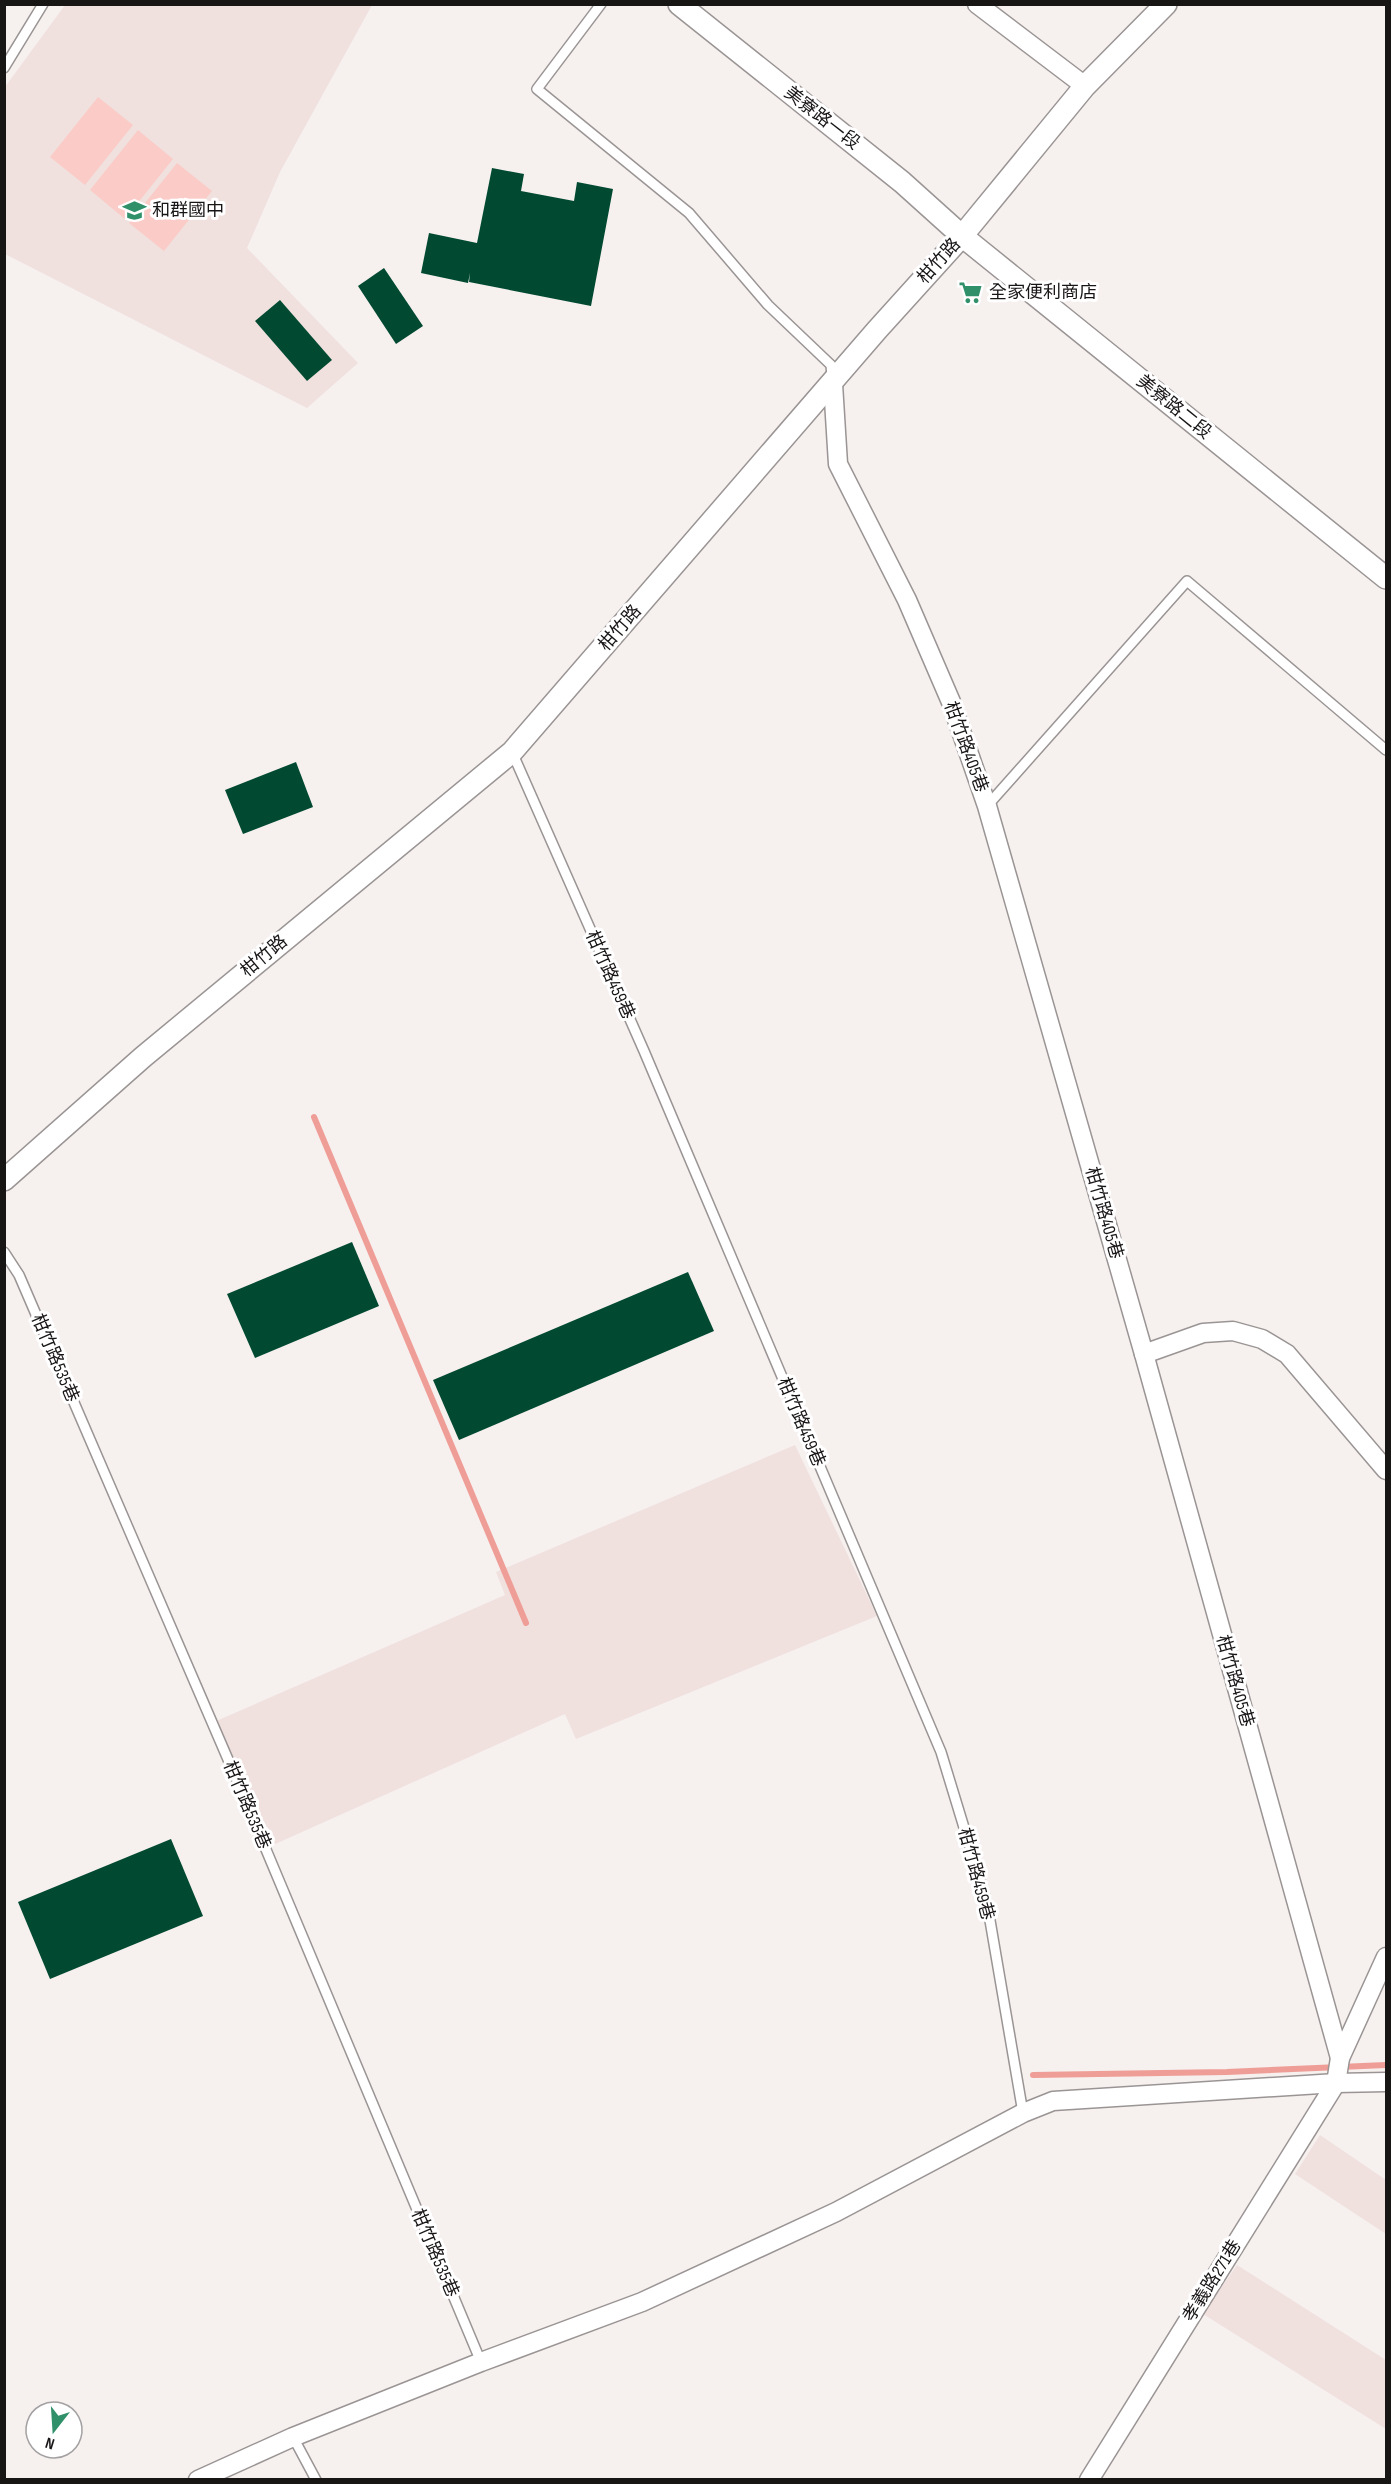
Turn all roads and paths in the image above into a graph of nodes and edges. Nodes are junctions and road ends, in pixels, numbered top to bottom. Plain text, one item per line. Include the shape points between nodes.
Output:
1 (44, 4) edge
2 (601, 4) edge
3 (679, 4) edge
4 (977, 4) edge
5 (1166, 4) edge
6 (4, 68) edge
7 (1084, 86) junction
8 (962, 236) junction
9 (833, 384) junction
10 (1386, 578) edge
11 (1386, 750) edge
12 (512, 752) junction
13 (987, 806) junction
14 (4, 1180) edge
15 (4, 1252) edge
16 (1144, 1354) junction
17 (1386, 1470) edge
18 (1386, 1957) edge
19 (1340, 2058) junction
20 (1386, 2082) edge
21 (1336, 2083) junction
22 (1023, 2113) junction
23 (481, 2362) junction
24 (293, 2437) junction
25 (198, 2480) edge
26 (316, 2480) edge
27 (1089, 2480) edge

1 - 6 lane
2 - 9 lane via 537,89 689,213 768,305 831,365
3 - 8 street, 美寮路一段 via 902,182
4 - 7 street
5 - 7 street, 柑竹路
7 - 8 street, 柑竹路
8 - 9 street, 柑竹路
8 - 10 street, 美寮路二段
9 - 12 street, 柑竹路
9 - 13 street, 柑竹路405巷 via 838,464 907,600 951,702
11 - 13 lane via 1187,581
12 - 14 street, 柑竹路 via 143,1057
12 - 22 lane, 柑竹路459巷 via 644,1051 941,1752 987,1903
13 - 16 street, 柑竹路405巷
15 - 23 lane, 柑竹路535巷 via 19,1275 231,1767
16 - 17 street via 1203,1333 1233,1330 1262,1339 1287,1354
16 - 19 street, 柑竹路405巷
18 - 19 street
19 - 21 street
20 - 21 street
21 - 22 street via 1053,2101
21 - 27 street, 孝義路271巷
22 - 23 street via 836,2212 642,2302
23 - 24 street
24 - 25 street
24 - 26 lane

